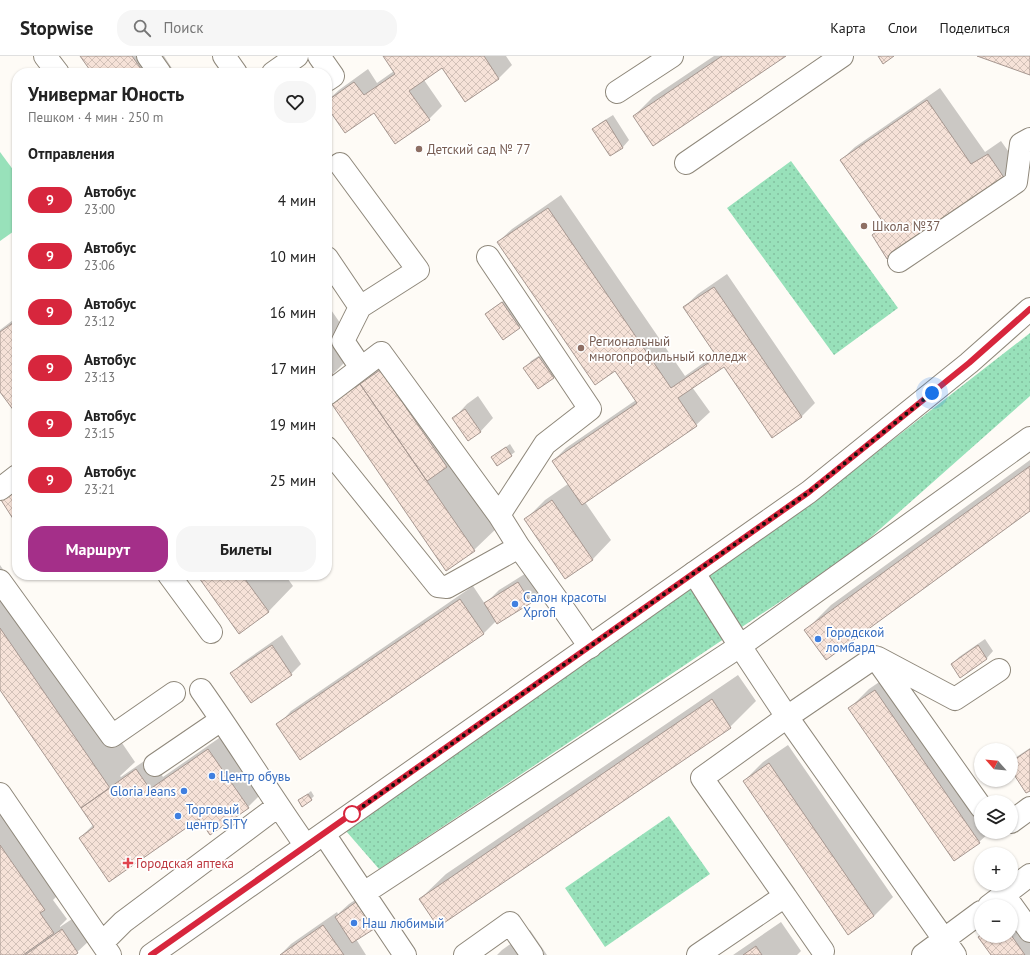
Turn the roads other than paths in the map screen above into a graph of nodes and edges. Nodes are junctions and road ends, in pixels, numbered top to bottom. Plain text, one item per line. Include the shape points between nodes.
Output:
1 (45, 56) edge
2 (148, 56) edge
3 (224, 56) edge
4 (297, 56) edge
5 (319, 56) edge
6 (672, 56) edge
7 (842, 56) edge
8 (54, 68) edge
9 (156, 68) edge
10 (232, 68) edge
11 (280, 68) edge
12 (327, 68) edge
13 (617, 92) dead end
14 (1030, 139) edge
15 (686, 163) dead end
16 (340, 164) dead end
17 (488, 257) dead end
18 (899, 261) dead end
19 (332, 265) edge
20 (360, 307) junction
21 (1030, 309) edge
22 (361, 368) junction
23 (332, 390) edge
24 (1030, 438) edge
25 (332, 454) edge
26 (12, 480) edge
27 (0, 488) edge
28 (499, 515) junction
29 (519, 547) junction
30 (694, 573) junction
31 (173, 580) edge
32 (0, 581) edge
33 (211, 632) dead end
34 (740, 646) junction
35 (590, 647) junction
36 (875, 657) junction
37 (999, 670) dead end
38 (201, 690) dead end
39 (174, 692) dead end
40 (788, 717) junction
41 (221, 720) junction
42 (155, 765) dead end
43 (0, 794) edge
44 (974, 797) edge
45 (278, 806) junction
46 (1030, 808) edge
47 (1018, 817) edge
48 (324, 834) junction
49 (306, 846) junction
50 (1030, 875) edge
51 (364, 893) junction
52 (785, 896) junction
53 (997, 899) edge
54 (974, 920) edge
55 (1018, 920) edge
56 (1030, 931) edge
57 (949, 947) edge
58 (106, 949) edge
59 (823, 951) dead end
60 (151, 955) edge
61 (405, 955) edge
62 (465, 955) edge
63 (532, 955) edge
64 (698, 955) edge
65 (923, 955) edge

1 - 8 main road
2 - 9 main road
3 - 10 main road
4 - 11 main road
5 - 12 main road
6 - 13 main road
7 - 15 main road
14 - 18 main road via 1021,144 1016,182
16 - 20 main road via 418,270
17 - 28 main road via 590,409 545,444
19 - 20 main road
20 - 22 main road via 343,341
21 - 30 main road via 969,363 809,492
22 - 23 main road
22 - 28 main road via 381,353
24 - 34 main road
25 - 29 main road via 438,586 447,587
26 - 27 main road
28 - 29 main road
29 - 35 main road
30 - 34 main road
30 - 35 main road
31 - 33 main road
32 - 39 main road via 112,736
34 - 40 main road
34 - 51 main road
35 - 48 main road
36 - 37 main road via 954,699
36 - 40 main road
36 - 44 main road
38 - 41 main road
40 - 52 main road via 702,778
40 - 57 main road
41 - 42 main road
41 - 45 main road
43 - 58 main road
45 - 49 main road
45 - 58 main road via 123,922
46 - 47 main road
48 - 49 main road
48 - 51 main road
49 - 60 main road
50 - 53 main road
51 - 61 main road
52 - 59 main road
52 - 64 main road
54 - 57 main road
55 - 56 main road
57 - 65 main road
62 - 63 main road via 510,923

